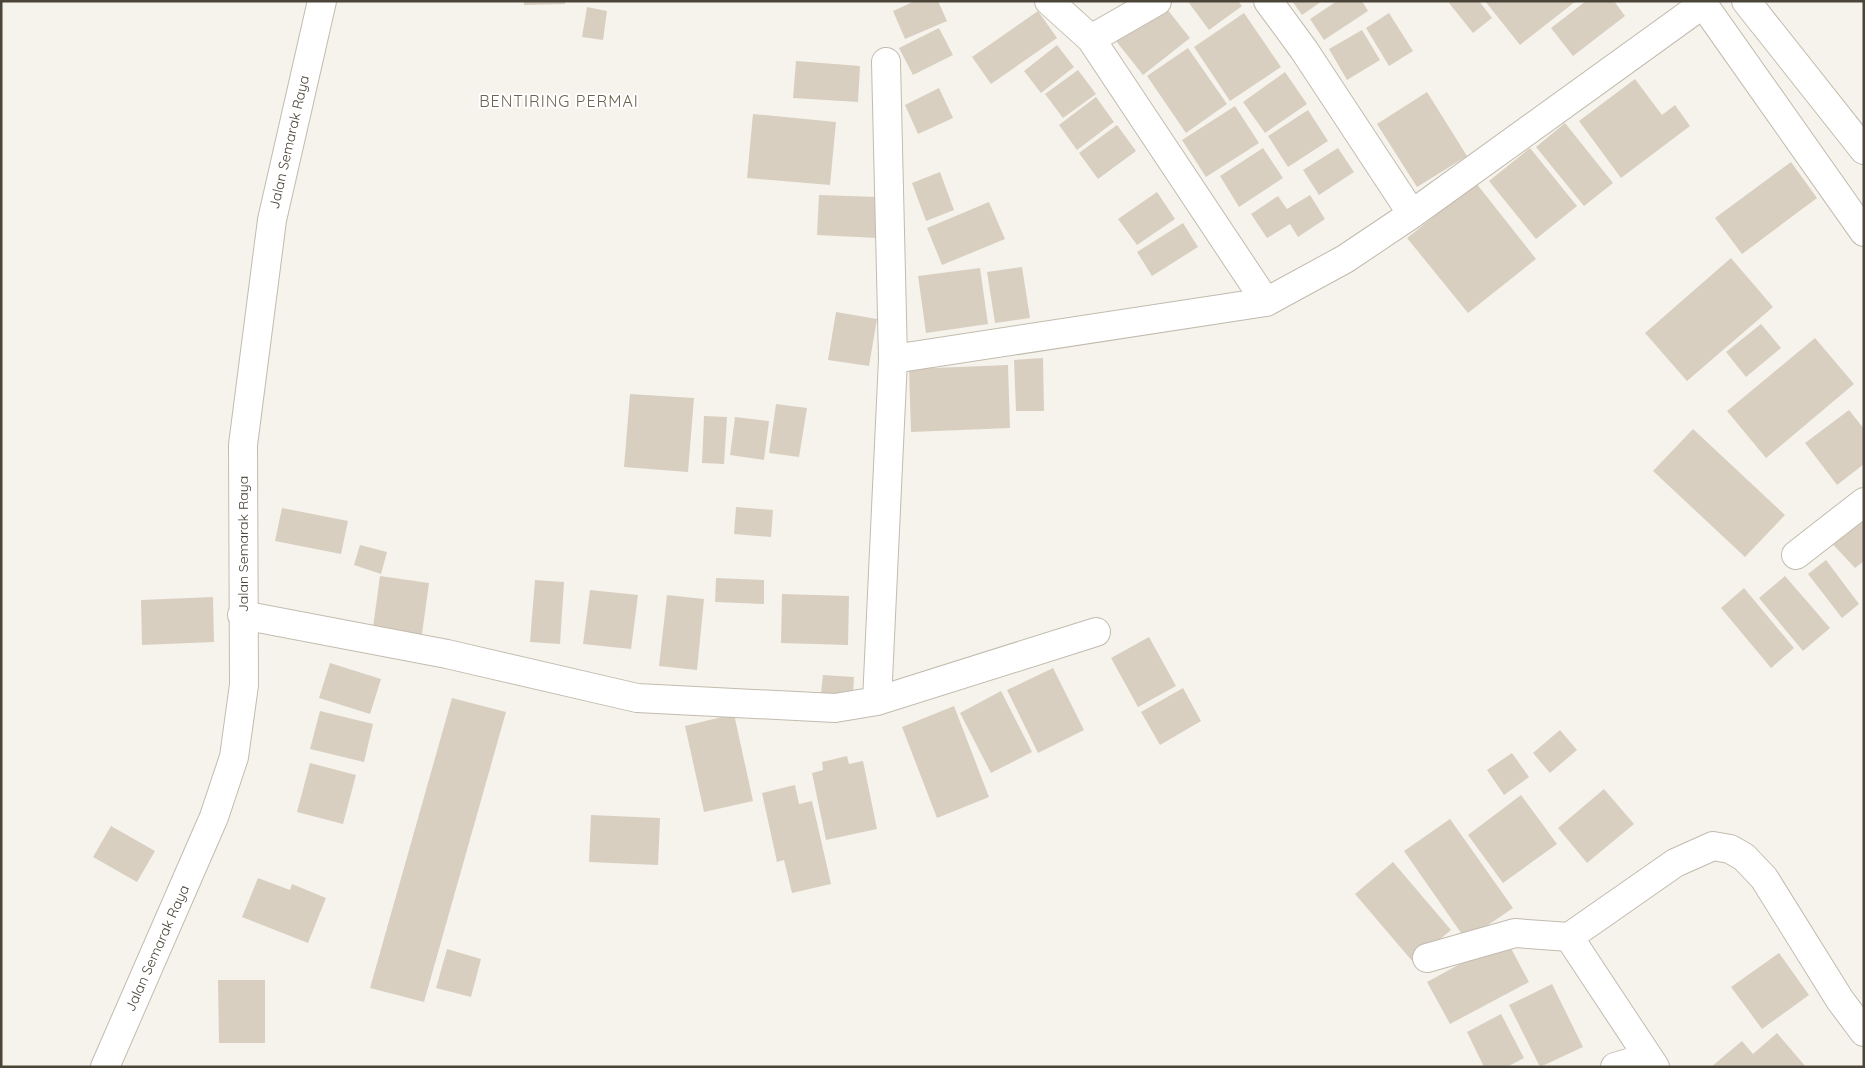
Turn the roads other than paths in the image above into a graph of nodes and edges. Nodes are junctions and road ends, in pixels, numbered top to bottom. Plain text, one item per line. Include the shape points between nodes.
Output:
1 (322, 1) edge
2 (1049, 1) edge
3 (1157, 1) edge
4 (1268, 1) edge
5 (1746, 1) edge
6 (1702, 3) edge
7 (1092, 39) junction
8 (886, 62) dead end
9 (1864, 150) edge
10 (1412, 214) junction
11 (1864, 232) edge
12 (1266, 302) junction
13 (893, 360) junction
14 (1864, 502) edge
15 (1796, 555) dead end
16 (242, 615) junction
17 (1096, 632) dead end
18 (878, 701) junction
19 (1570, 936) junction
20 (1427, 958) dead end
21 (1864, 1032) edge
22 (1652, 1062) edge
23 (105, 1067) edge
24 (1615, 1067) edge

1 - 16 street, Jalan Semarak Raya via 272,220 258,313 243,445
2 - 7 street
3 - 7 street
4 - 10 street
5 - 9 street
6 - 10 street
6 - 11 street
7 - 12 street
8 - 13 street
10 - 12 street via 1345,259
12 - 13 street
13 - 18 street
14 - 15 street
16 - 18 street via 447,654 637,698 835,708
16 - 23 street, Jalan Semarak Raya via 244,685 234,756 214,817
17 - 18 street
19 - 20 street via 1515,933
19 - 21 street via 1675,862 1713,846 1730,849 1744,857 1764,878 1840,1000
19 - 22 street
22 - 24 street

